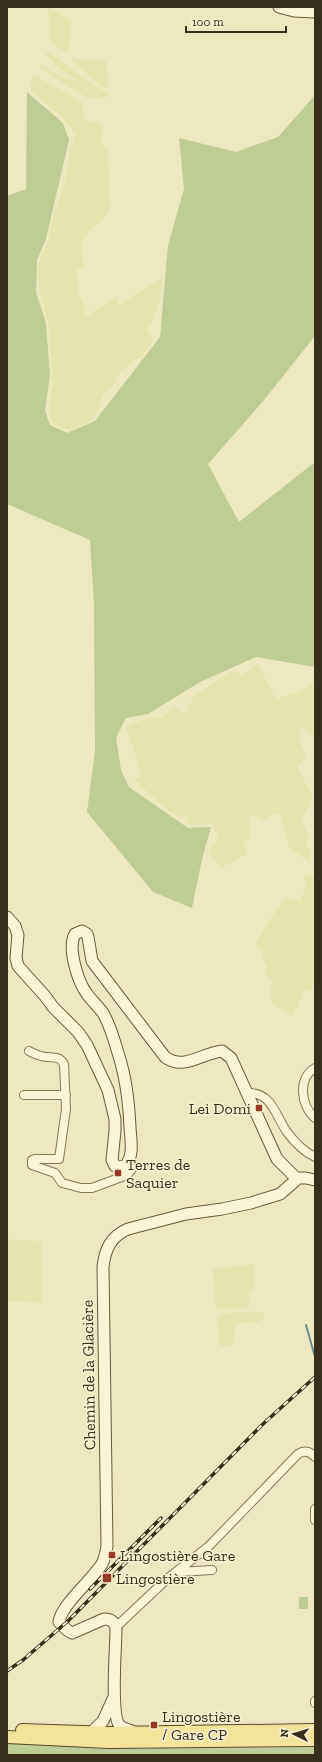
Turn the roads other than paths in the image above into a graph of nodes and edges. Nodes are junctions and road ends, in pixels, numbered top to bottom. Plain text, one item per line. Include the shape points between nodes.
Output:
1 (279, 7) edge
2 (315, 12) edge
3 (7, 917) edge
4 (29, 1051) dead end
5 (315, 1068) edge
6 (247, 1093) junction
7 (24, 1095) dead end
8 (66, 1095) junction
9 (315, 1118) edge
10 (315, 1157) edge
11 (128, 1163) junction
12 (293, 1178) junction
13 (315, 1180) edge
14 (315, 1457) edge
15 (315, 1509) edge
16 (315, 1520) edge
17 (212, 1570) dead end
18 (177, 1572) junction
19 (116, 1627) junction
20 (114, 1699) junction
21 (315, 1721) edge
22 (7, 1729) edge
23 (309, 1730) edge
24 (91, 1733) junction
25 (139, 1733) junction
26 (7, 1737) edge
27 (315, 1740) edge

1 - 2 street
3 - 11 street via 15,926 18,935 18,966 78,1032 93,1056 113,1108 115,1131 112,1160 115,1166 120,1167
4 - 8 street via 43,1057 56,1057 62,1060
5 - 9 street via 306,1078 303,1089 304,1101 310,1114
6 - 10 street via 256,1092 267,1099 286,1131 297,1144
6 - 11 street via 231,1058 225,1052 183,1063 170,1061 165,1057 92,961 86,934 82,931 75,934 71,946 73,960 84,990 108,1023 126,1085 131,1146
6 - 12 street via 278,1159
7 - 8 street
8 - 11 street via 59,1159 35,1159 32,1160 32,1165 55,1173 62,1183 92,1188 127,1175 132,1169
12 - 13 street
12 - 19 street, Chemin de la Glacière via 280,1194 245,1204 186,1214 119,1232 106,1250 103,1274 107,1546 103,1562 67,1606 60,1616 60,1622 72,1633 104,1619 112,1621
14 - 18 street via 309,1452 303,1451 298,1454 208,1547
15 - 16 street
17 - 18 street
18 - 19 street
19 - 20 street
20 - 24 street via 103,1721
20 - 25 street via 116,1719 120,1725
21 - 23 street
22 - 24 main road
23 - 25 main road
24 - 25 main road
26 - 27 main road via 117,1742

